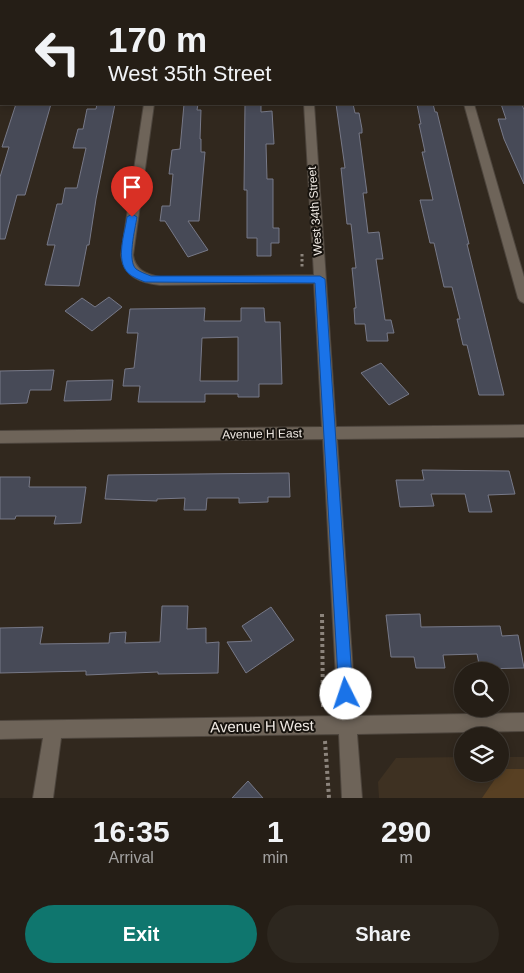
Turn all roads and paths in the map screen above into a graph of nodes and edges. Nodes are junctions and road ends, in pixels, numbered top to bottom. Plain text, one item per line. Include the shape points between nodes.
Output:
1 (149, 105) edge
2 (308, 105) edge
3 (469, 105) edge
4 (320, 279) junction
5 (524, 298) edge
6 (524, 431) edge
7 (330, 434) junction
8 (0, 437) edge
9 (323, 703) dead end
10 (347, 703) junction
11 (524, 722) edge
12 (348, 724) junction
13 (53, 729) junction
14 (0, 730) edge
15 (43, 798) edge
16 (352, 798) edge

1 - 4 street via 126,255 131,270 139,276 160,281
2 - 4 street, West 34th Street
3 - 5 street
4 - 7 street, West 34th Street
6 - 7 street, Avenue H East
7 - 8 street, Avenue H East
7 - 10 street, West 34th Street
9 - 10 path
10 - 12 street, West 34th Street
11 - 12 street, Avenue H West
12 - 13 street, Avenue H West
12 - 16 street, West 34th Street
13 - 14 street, Avenue H West
13 - 15 street

